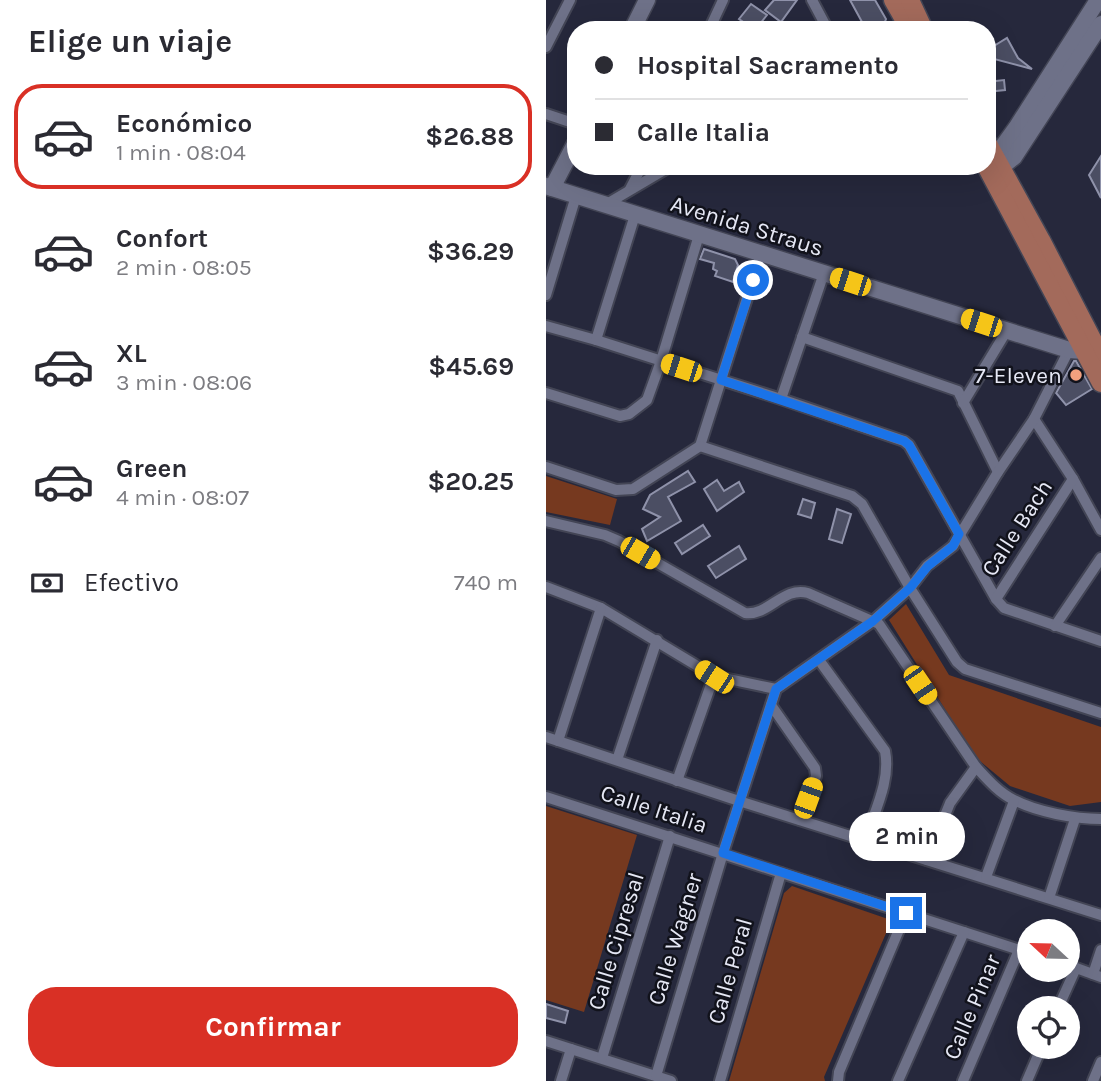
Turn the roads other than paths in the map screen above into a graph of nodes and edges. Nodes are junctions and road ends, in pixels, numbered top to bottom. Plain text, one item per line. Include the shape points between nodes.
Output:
1 (570, 0) edge
2 (647, 0) edge
3 (723, 0) edge
4 (812, 0) edge
5 (893, 0) edge
6 (910, 0) edge
7 (1098, 0) edge
8 (636, 21) edge
9 (713, 21) edge
10 (823, 21) edge
11 (904, 21) edge
12 (920, 21) edge
13 (1101, 24) edge
14 (546, 47) edge
15 (546, 114) edge
16 (567, 121) edge
17 (996, 154) edge
18 (567, 157) edge
19 (996, 161) edge
20 (996, 170) edge
21 (637, 175) edge
22 (655, 175) edge
23 (549, 187) edge
24 (630, 189) junction
25 (576, 196) junction
26 (605, 205) junction
27 (635, 215) junction
28 (699, 235) junction
29 (761, 254) junction
30 (824, 273) junction
31 (546, 295) edge
32 (546, 326) edge
33 (1006, 331) junction
34 (802, 337) junction
35 (596, 340) junction
36 (1087, 350) edge
37 (662, 361) junction
38 (721, 380) junction
39 (1101, 383) edge
40 (546, 393) edge
41 (780, 399) junction
42 (963, 402) junction
43 (1034, 419) junction
44 (700, 446) junction
45 (546, 467) edge
46 (998, 472) junction
47 (1073, 480) junction
48 (546, 522) edge
49 (1101, 530) edge
50 (959, 534) junction
51 (1101, 558) edge
52 (546, 587) edge
53 (910, 588) junction
54 (996, 599) junction
55 (601, 608) junction
56 (873, 621) junction
57 (1055, 626) junction
58 (657, 640) junction
59 (1101, 641) edge
60 (819, 660) junction
61 (714, 677) junction
62 (776, 689) junction
63 (771, 705) junction
64 (1101, 713) edge
65 (546, 737) edge
66 (558, 741) junction
67 (617, 760) junction
68 (976, 767) junction
69 (677, 781) junction
70 (546, 797) edge
71 (739, 801) junction
72 (1014, 801) junction
73 (1075, 819) junction
74 (1101, 819) edge
75 (800, 820) junction
76 (670, 836) junction
77 (865, 841) junction
78 (723, 853) junction
79 (927, 860) junction
80 (780, 873) junction
81 (986, 877) junction
82 (1048, 898) junction
83 (906, 913) junction
84 (1101, 915) edge
85 (964, 932) junction
86 (1017, 950) edge
87 (1101, 950) edge
88 (1017, 967) edge
89 (1080, 970) edge
90 (1097, 975) edge
91 (546, 1041) edge
92 (571, 1049) junction
93 (602, 1058) junction
94 (1036, 1059) edge
95 (1101, 1062) edge
96 (634, 1075) edge
97 (656, 1076) junction
98 (561, 1081) edge
99 (671, 1081) edge
100 (720, 1081) edge
101 (838, 1081) edge
102 (898, 1081) edge
103 (963, 1081) edge
104 (1027, 1081) edge
105 (1093, 1081) edge

1 - 14 street
2 - 8 street
3 - 9 street
4 - 10 street
5 - 11 main road
6 - 12 main road
7 - 17 street
13 - 19 street via 1014,157
15 - 16 street
18 - 23 street
20 - 36 main road via 1041,240
21 - 24 street
22 - 24 street
23 - 25 street, Avenida Straus
24 - 26 street
25 - 26 street, Avenida Straus
25 - 31 street
26 - 27 street, Avenida Straus
27 - 28 street, Avenida Straus
27 - 35 street
28 - 29 street, Avenida Straus
28 - 37 street
29 - 30 street, Avenida Straus
29 - 38 street
30 - 33 street, Avenida Straus
30 - 34 street
32 - 35 street
33 - 36 street, Avenida Straus
33 - 42 street
34 - 41 street
34 - 42 street via 958,391
35 - 37 street
36 - 39 main road
36 - 43 street
37 - 38 street
37 - 40 street via 647,400 624,415
38 - 41 street
38 - 44 street
41 - 50 street via 904,441
42 - 46 street
43 - 46 street
43 - 47 street
44 - 45 street via 625,491
44 - 53 street via 858,500
46 - 50 street
47 - 49 street
47 - 54 street, Calle Bach
48 - 56 street via 619,541 745,613 754,614 798,591
50 - 53 street via 953,546
50 - 54 street
51 - 57 street
52 - 55 street
53 - 56 street
53 - 64 street via 965,669
54 - 57 street via 1004,608
55 - 58 street
55 - 66 street
56 - 60 street
56 - 68 street
57 - 59 street
58 - 61 street
58 - 67 street
60 - 62 street
60 - 77 street via 885,751 886,779
61 - 62 street
61 - 69 street
62 - 63 street, Calle Wagner
63 - 71 street, Calle Wagner
63 - 75 street via 816,768
65 - 66 street
66 - 67 street
67 - 69 street
68 - 72 street
68 - 79 street via 950,803
69 - 71 street
70 - 76 street, Calle Italia
71 - 75 street
71 - 78 street, Calle Wagner
72 - 73 street
72 - 81 street
73 - 74 street
73 - 82 street
75 - 77 street
76 - 78 street, Calle Italia
76 - 93 street, Calle Cipresal
77 - 79 street
78 - 80 street, Calle Italia
78 - 97 street, Calle Wagner
79 - 81 street
80 - 83 street, Calle Italia
80 - 100 street, Calle Peral
81 - 82 street
82 - 84 street
83 - 85 street, Calle Italia
83 - 101 street
85 - 86 street, Calle Italia
85 - 102 street
87 - 90 street
88 - 103 street, Calle Pinar
89 - 90 street
91 - 92 street
92 - 93 street
92 - 98 street
93 - 96 street
94 - 104 street
95 - 105 street
96 - 97 street
97 - 99 street

